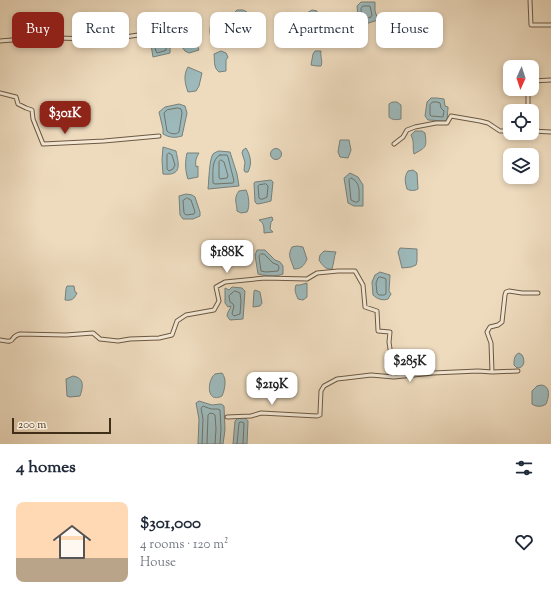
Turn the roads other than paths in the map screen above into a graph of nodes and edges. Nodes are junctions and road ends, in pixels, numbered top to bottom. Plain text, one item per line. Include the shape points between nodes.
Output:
1 (530, 0) edge
2 (551, 25) edge
3 (137, 35) edge
4 (0, 41) edge
5 (551, 80) edge
6 (539, 81) edge
7 (0, 93) edge
8 (503, 131) edge
9 (539, 131) edge
10 (551, 132) edge
11 (159, 136) dead end
12 (394, 144) dead end
13 (538, 293) dead end
14 (0, 340) edge
15 (518, 371) dead end
16 (492, 372) junction
17 (394, 377) junction
18 (227, 417) dead end

1 - 2 street via 531,25
3 - 4 street via 110,39 42,38
5 - 6 street
7 - 11 street via 16,97 18,104 32,110 43,144
8 - 12 street via 488,123 451,116 447,123 436,122 407,130
9 - 10 street
13 - 16 street via 506,292 502,322 490,327 487,332 491,343
14 - 17 street via 9,342 20,334 93,333 100,339 118,341 159,338 172,335 177,321 186,315 214,310 219,301 216,287 225,282 264,278 307,279 316,273 355,272 363,285 365,307 377,311 378,331 390,332
15 - 16 street
16 - 17 street via 433,373
17 - 18 street via 364,376 337,379 324,386 321,391 320,415 317,416 261,413

